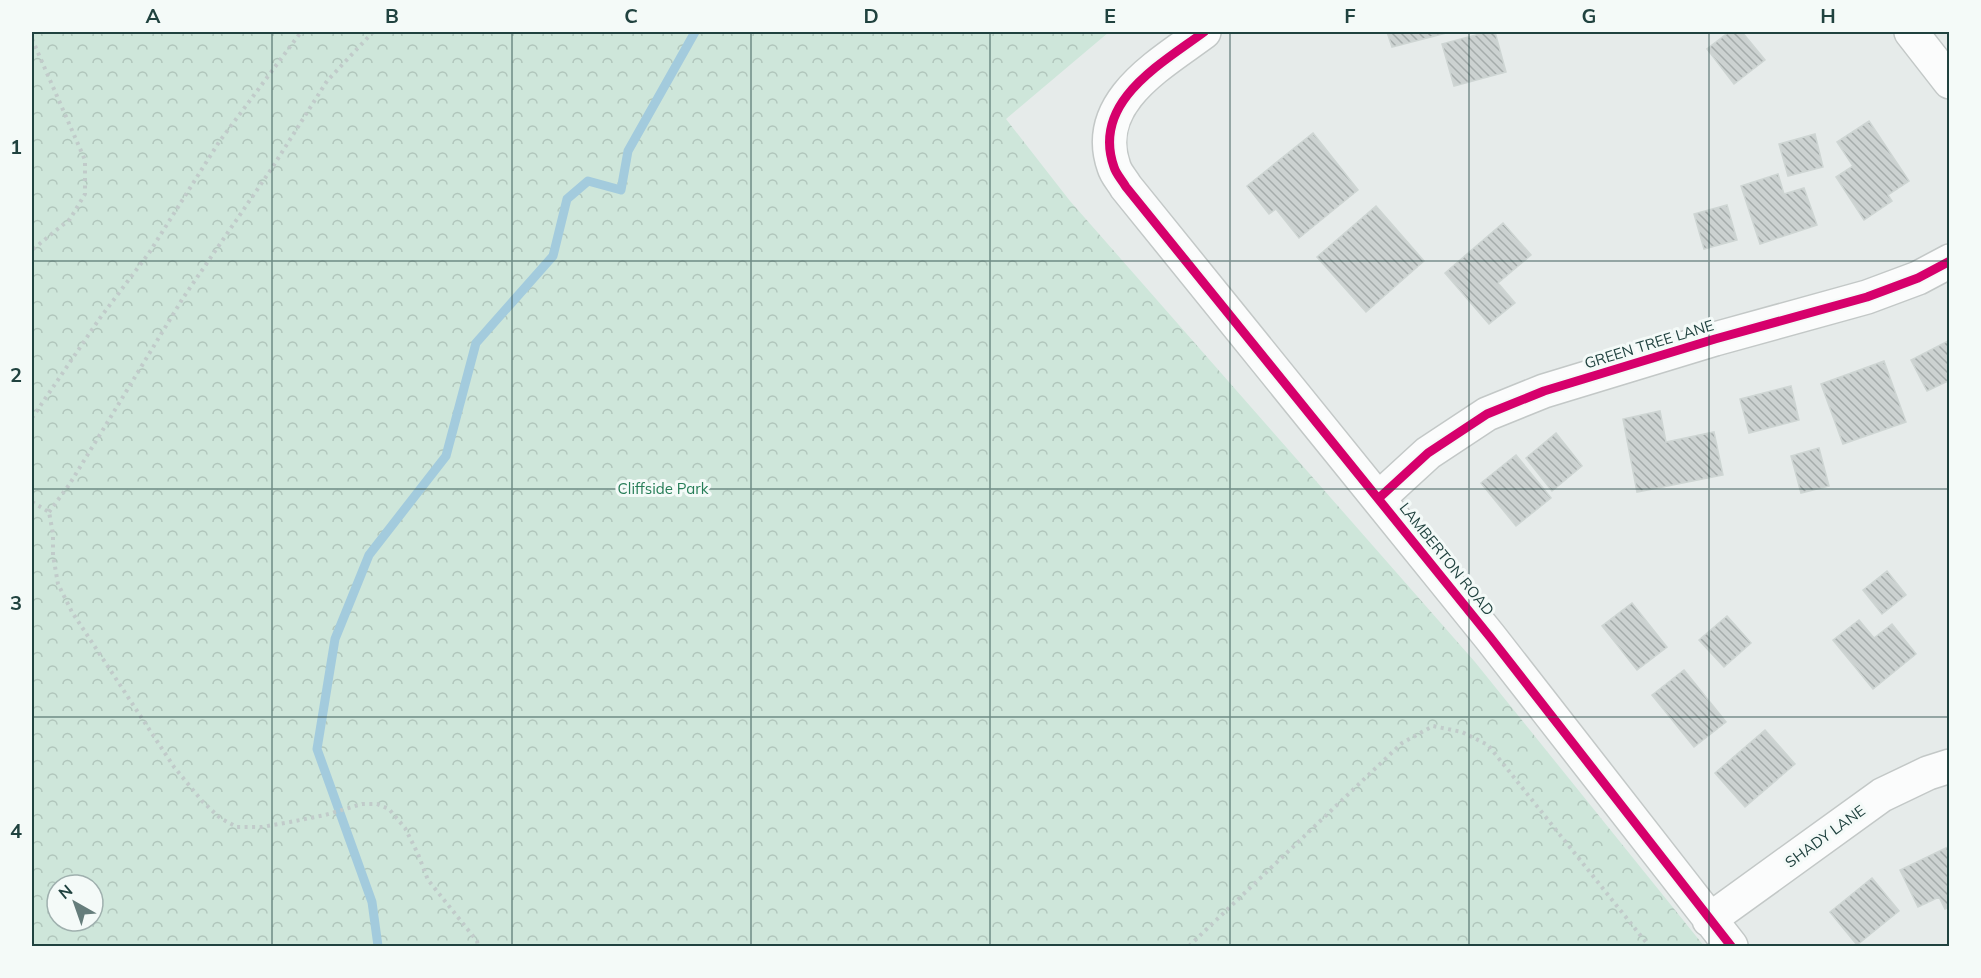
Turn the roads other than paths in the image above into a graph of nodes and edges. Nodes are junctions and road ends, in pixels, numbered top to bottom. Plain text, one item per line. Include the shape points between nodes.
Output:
1 (1204, 32) edge
2 (1911, 32) edge
3 (1950, 82) edge
4 (1950, 261) edge
5 (1379, 498) junction
6 (1950, 766) edge
7 (1709, 920) junction
8 (1731, 946) edge

1 - 5 street, LAMBERTON ROAD via 1142,78 1125,98 1109,130 1114,169
2 - 3 street
4 - 5 street, GREEN TREE LANE via 1867,297 1565,384 1487,414 1428,453
5 - 7 street, LAMBERTON ROAD
6 - 7 street, SHADY LANE via 1882,795
7 - 8 street, LAMBERTON ROAD

